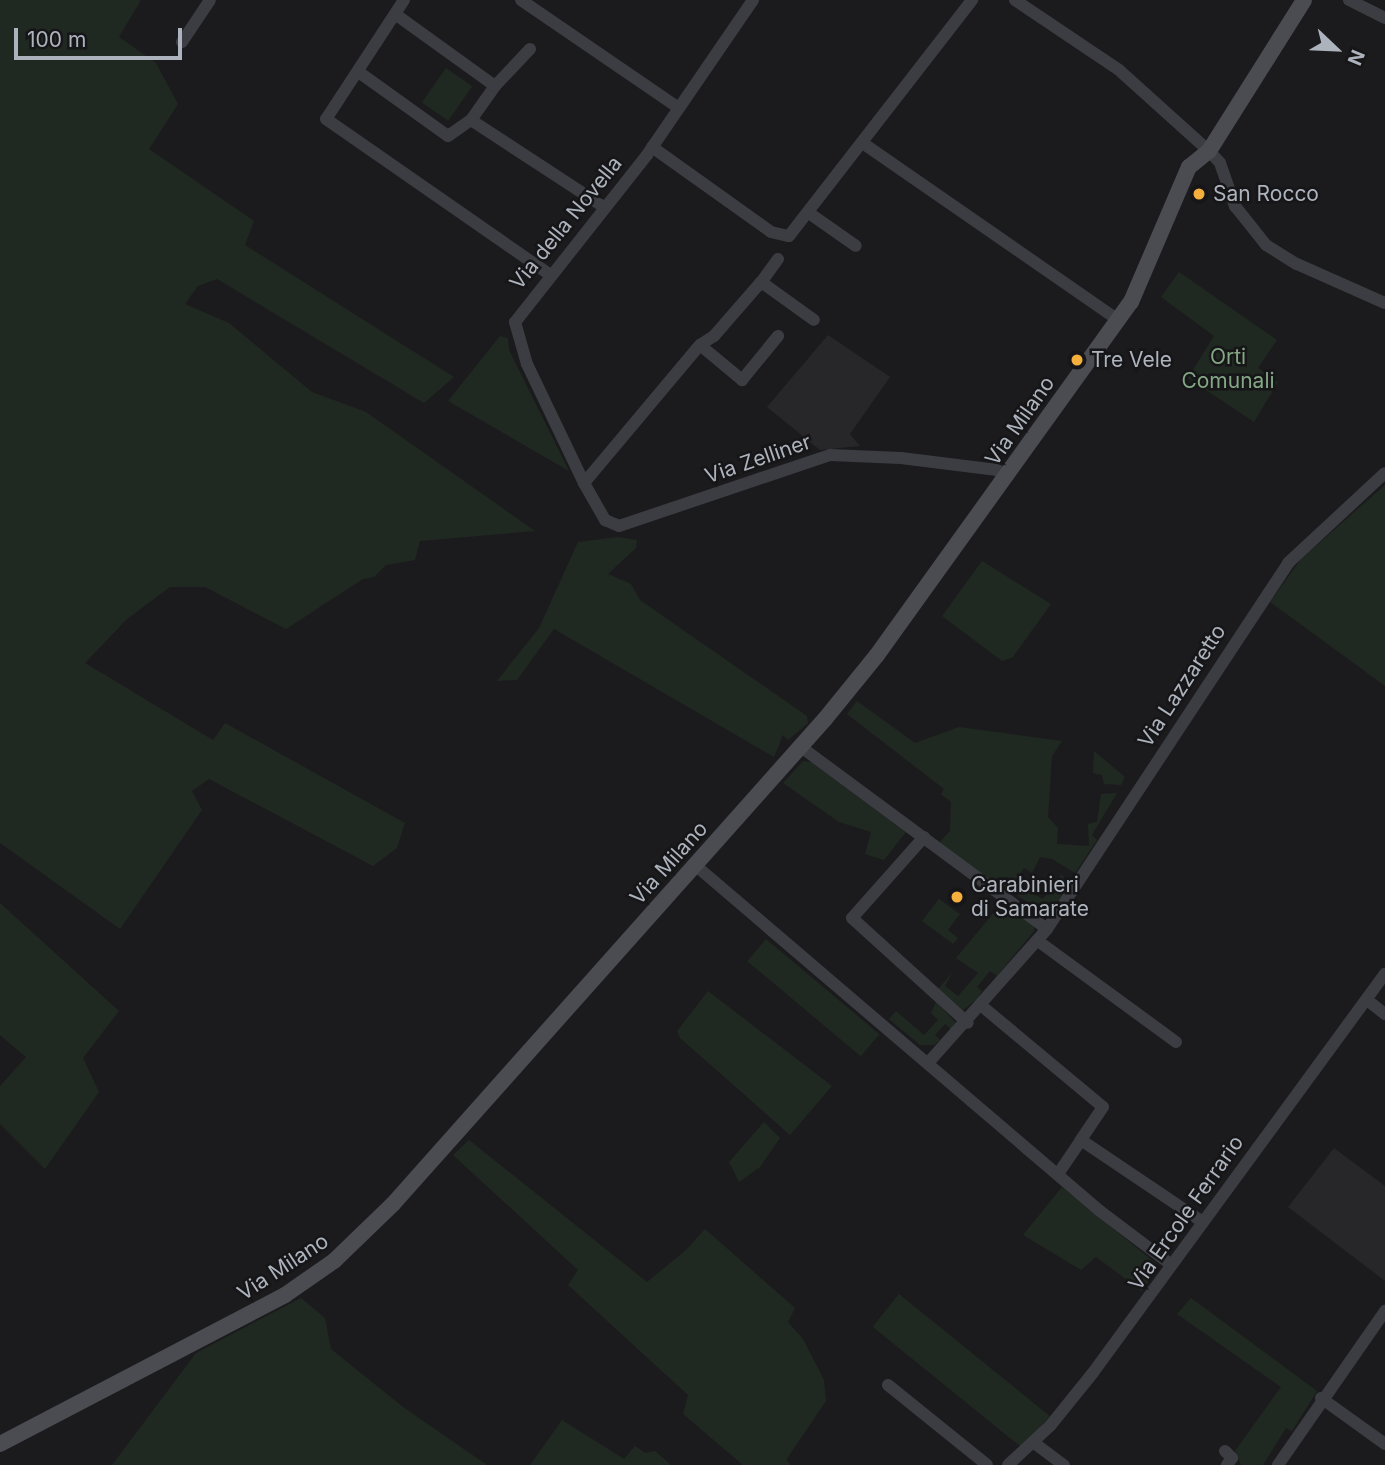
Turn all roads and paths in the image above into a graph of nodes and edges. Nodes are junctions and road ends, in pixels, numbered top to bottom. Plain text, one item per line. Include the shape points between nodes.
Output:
1 (210, 0) edge
2 (404, 0) edge
3 (521, 0) edge
4 (972, 0) edge
5 (1015, 0) edge
6 (1304, 0) edge
7 (1349, 0) edge
8 (748, 1) edge
9 (396, 14) junction
10 (1385, 18) edge
11 (182, 42) dead end
12 (530, 49) dead end
13 (360, 73) junction
14 (495, 86) junction
15 (679, 108) junction
16 (471, 120) junction
17 (864, 144) junction
18 (652, 148) junction
19 (1209, 151) junction
20 (604, 207) junction
21 (809, 212) junction
22 (856, 246) dead end
23 (778, 258) dead end
24 (549, 274) junction
25 (761, 282) junction
26 (1385, 303) edge
27 (1117, 319) junction
28 (814, 320) dead end
29 (778, 336) dead end
30 (700, 345) junction
31 (1385, 473) edge
32 (1007, 476) junction
33 (584, 483) junction
34 (608, 523) joint
35 (801, 747) junction
36 (923, 837) junction
37 (695, 865) junction
38 (1047, 929) junction
39 (1038, 942) junction
40 (1385, 974) edge
41 (1367, 1000) junction
42 (983, 1007) junction
43 (1385, 1014) edge
44 (968, 1023) junction
45 (1176, 1042) dead end
46 (928, 1063) junction
47 (1081, 1140) junction
48 (1058, 1174) junction
49 (1200, 1222) junction
50 (1170, 1264) junction
51 (1385, 1311) edge
52 (888, 1385) dead end
53 (1321, 1398) junction
54 (1032, 1442) junction
55 (0, 1444) edge
56 (1385, 1444) edge
57 (1225, 1451) dead end
58 (987, 1465) edge
59 (1008, 1465) edge
60 (1064, 1465) edge
61 (1227, 1465) edge
62 (1279, 1465) edge

1 - 11 street
2 - 9 street
3 - 15 street
4 - 17 street
5 - 19 street via 1119,71
6 - 19 street, Via Milano
7 - 10 street
8 - 15 street, Via della Novella
9 - 13 street
9 - 14 street
12 - 14 street
13 - 16 street via 448,136
13 - 24 street via 326,119
14 - 16 street
15 - 18 street, Via della Novella
16 - 20 street
17 - 21 street
17 - 27 street
18 - 20 street, Via della Novella
18 - 21 street via 771,232 789,236
19 - 26 street via 1220,163 1235,206 1266,245
19 - 27 street, Via Milano via 1189,167 1144,278
20 - 24 street, Via della Novella
21 - 22 street
23 - 25 street
24 - 33 street, Via della Novella via 519,312 515,330
25 - 28 street
25 - 30 street via 715,336
27 - 32 street, Via Milano
29 - 30 street via 742,380
30 - 33 street
31 - 38 street, Via Lazzaretto via 1288,563
32 - 34 street, Via Zelliner via 997,470 901,458 830,455 636,523 619,527
32 - 35 street, Via Milano via 877,655
33 - 34 street, Via della Novella
35 - 36 street
35 - 37 street, Via Milano
36 - 38 street
36 - 44 street via 852,918
37 - 46 street
37 - 55 street, Via Milano via 393,1204 341,1255 277,1300
38 - 39 street, Via Lazzaretto
39 - 42 street, Via Lazzaretto
39 - 45 street
40 - 41 street, Via Ercole Ferrario
41 - 43 street
41 - 49 street, Via Ercole Ferrario
42 - 44 street, Via Lazzaretto
42 - 47 street via 1103,1107
44 - 46 street, Via Lazzaretto
46 - 48 street
47 - 48 street
47 - 49 street
48 - 50 street
49 - 50 street, Via Ercole Ferrario
50 - 54 street, Via Ercole Ferrario via 1149,1300 1092,1374
51 - 53 street
52 - 58 street
53 - 56 street
53 - 62 street
54 - 59 street, Via Ercole Ferrario
54 - 60 street
57 - 61 street via 1232,1458

